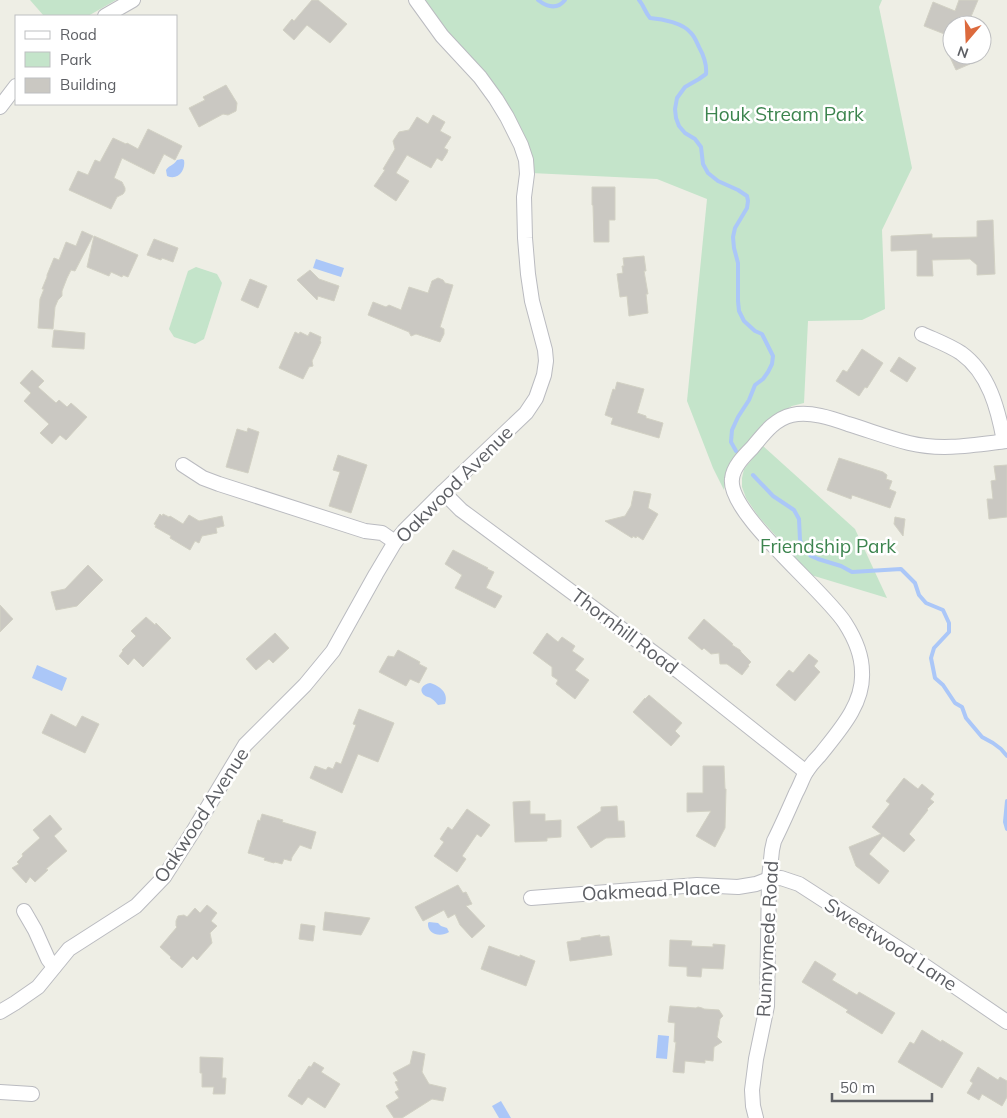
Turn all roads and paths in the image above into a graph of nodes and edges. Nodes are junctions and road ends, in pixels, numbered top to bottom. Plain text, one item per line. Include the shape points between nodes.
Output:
1 (133, 0) edge
2 (416, 0) edge
3 (106, 15) edge
4 (15, 87) edge
5 (0, 107) edge
6 (922, 334) dead end
7 (1005, 441) edge
8 (183, 465) dead end
9 (443, 492) junction
10 (395, 542) junction
11 (806, 772) junction
12 (769, 879) junction
13 (531, 898) dead end
14 (24, 911) dead end
15 (54, 967) junction
16 (0, 1012) edge
17 (1007, 1022) edge
18 (0, 1092) edge
19 (32, 1094) dead end
20 (756, 1118) edge

1 - 3 street
2 - 9 street, Oakwood Avenue via 496,99 521,145 527,174 524,197 528,274 545,350 544,375 532,406
4 - 5 street
6 - 7 street via 960,352 978,369 994,399
7 - 11 street, Runnymede Road via 934,447 819,416 798,414 769,427 741,460 732,479 735,497 748,517 845,622 859,653 862,680 855,704 844,725
8 - 10 street via 219,484 365,531 382,533
9 - 10 street, Oakwood Avenue
9 - 11 street, Thornhill Road via 461,510 681,673
10 - 15 street, Oakwood Avenue via 333,651 305,685 245,744 164,877 136,906 69,949
11 - 12 street, Runnymede Road via 774,841
12 - 13 street, Oakmead Place via 738,886 697,885
12 - 17 street, Sweetwood Lane via 781,878 799,884
12 - 20 street, Runnymede Road via 767,1006 752,1090
14 - 15 street
15 - 16 street, Oakwood Avenue via 38,987
18 - 19 street

